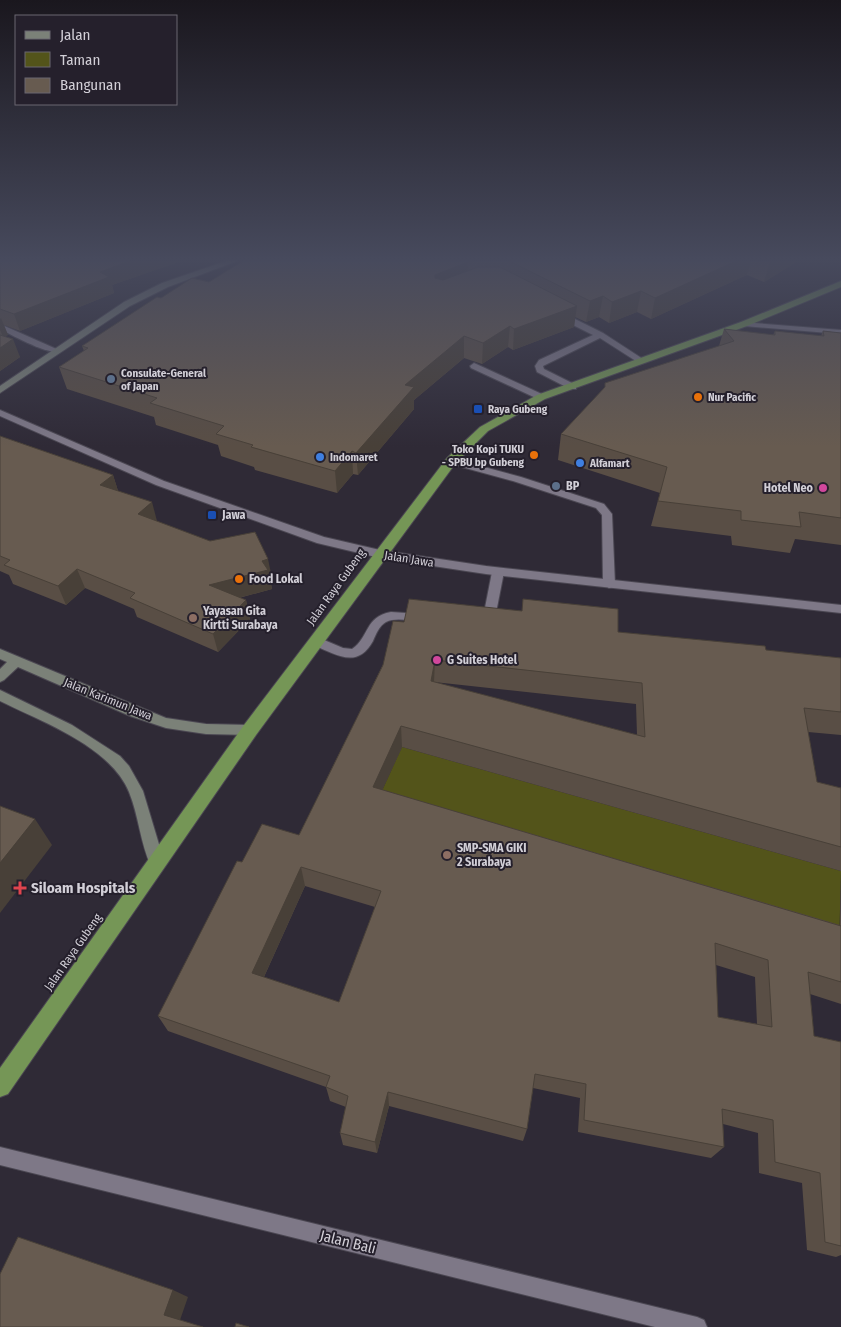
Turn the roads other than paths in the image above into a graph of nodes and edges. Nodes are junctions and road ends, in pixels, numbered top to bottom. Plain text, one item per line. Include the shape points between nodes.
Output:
1 (99, 323) edge
2 (577, 323) edge
3 (744, 324) joint
4 (0, 326) edge
5 (841, 332) edge
6 (600, 335) junction
7 (57, 350) junction
8 (642, 361) junction
9 (474, 366) dead end
10 (573, 388) junction
11 (0, 390) edge
12 (541, 397) junction
13 (0, 413) edge
14 (451, 461) junction
15 (380, 554) junction
16 (498, 572) junction
17 (609, 584) junction
18 (841, 609) edge
19 (429, 619) edge
20 (483, 623) edge
21 (317, 642) junction
22 (0, 654) edge
23 (16, 661) junction
24 (0, 677) edge
25 (0, 695) edge
26 (250, 730) junction
27 (156, 861) junction
28 (0, 1086) edge
29 (0, 1156) edge
30 (697, 1327) edge

1 - 7 street
2 - 6 street
3 - 5 street
3 - 8 highway, Jalan Raya Gubeng
4 - 7 street
6 - 8 street
6 - 10 street via 539,366 540,370
7 - 11 street
8 - 10 highway, Jalan Raya Gubeng
9 - 12 street
10 - 12 highway, Jalan Raya Gubeng
12 - 14 highway, Jalan Raya Gubeng via 484,429
13 - 15 street, Jalan Jawa via 160,483 321,540
14 - 15 highway, Jalan Raya Gubeng
14 - 17 street via 600,506 607,514
15 - 16 street, Jalan Jawa
15 - 21 highway, Jalan Raya Gubeng
16 - 17 street, Jalan Jawa
16 - 20 street
17 - 18 street, Jalan Jawa
19 - 21 street via 384,618 375,624 363,648 353,654
21 - 26 highway, Jalan Raya Gubeng
22 - 23 street, Jalan Karimun Jawa
23 - 24 street
23 - 26 street, Jalan Karimun Jawa via 166,723 206,729
25 - 27 street via 94,744 124,769 141,805
26 - 27 highway, Jalan Raya Gubeng
27 - 28 highway, Jalan Raya Gubeng
29 - 30 street, Jalan Bali

